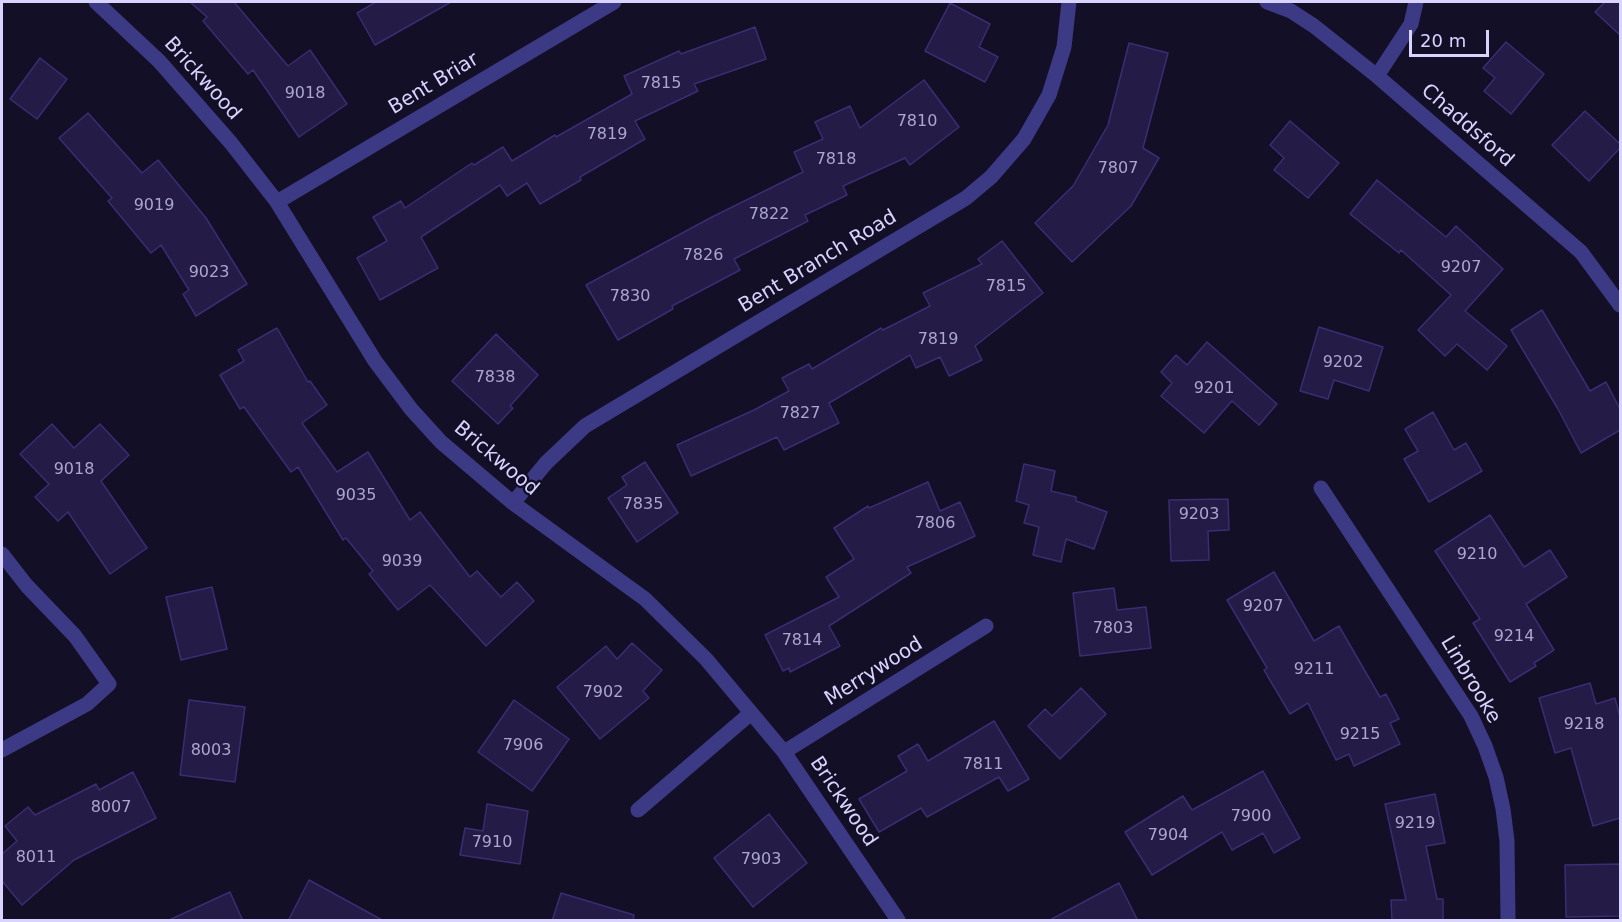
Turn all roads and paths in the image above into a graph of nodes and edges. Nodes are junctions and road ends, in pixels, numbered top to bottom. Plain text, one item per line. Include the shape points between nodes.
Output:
1 (96, 2) edge
2 (614, 2) edge
3 (1069, 2) edge
4 (1267, 2) edge
5 (1416, 2) edge
6 (1377, 76) junction
7 (277, 202) junction
8 (1620, 305) edge
9 (1321, 488) dead end
10 (513, 503) junction
11 (2, 554) edge
12 (986, 626) dead end
13 (751, 713) junction
14 (2, 750) edge
15 (784, 753) junction
16 (638, 810) dead end
17 (898, 921) edge
18 (1508, 921) edge

1 - 7 street, Brickwood via 159,61
2 - 7 street, Bent Briar
3 - 10 street, Bent Branch Road via 1064,47 1049,95 1024,139 991,177 966,198 585,426 546,463
4 - 6 street, Chaddsford via 1314,26
5 - 6 street via 1411,24
6 - 8 street, Chaddsford via 1581,252
7 - 10 street, Brickwood via 375,360 411,409 441,442
9 - 18 street, Linbrooke via 1471,716 1485,746 1496,777 1508,842
10 - 13 street, Brickwood via 645,599 706,658
11 - 14 street via 75,636 109,684 87,704
12 - 15 street, Merrywood
13 - 15 street, Brickwood
13 - 16 street
15 - 17 street, Brickwood

